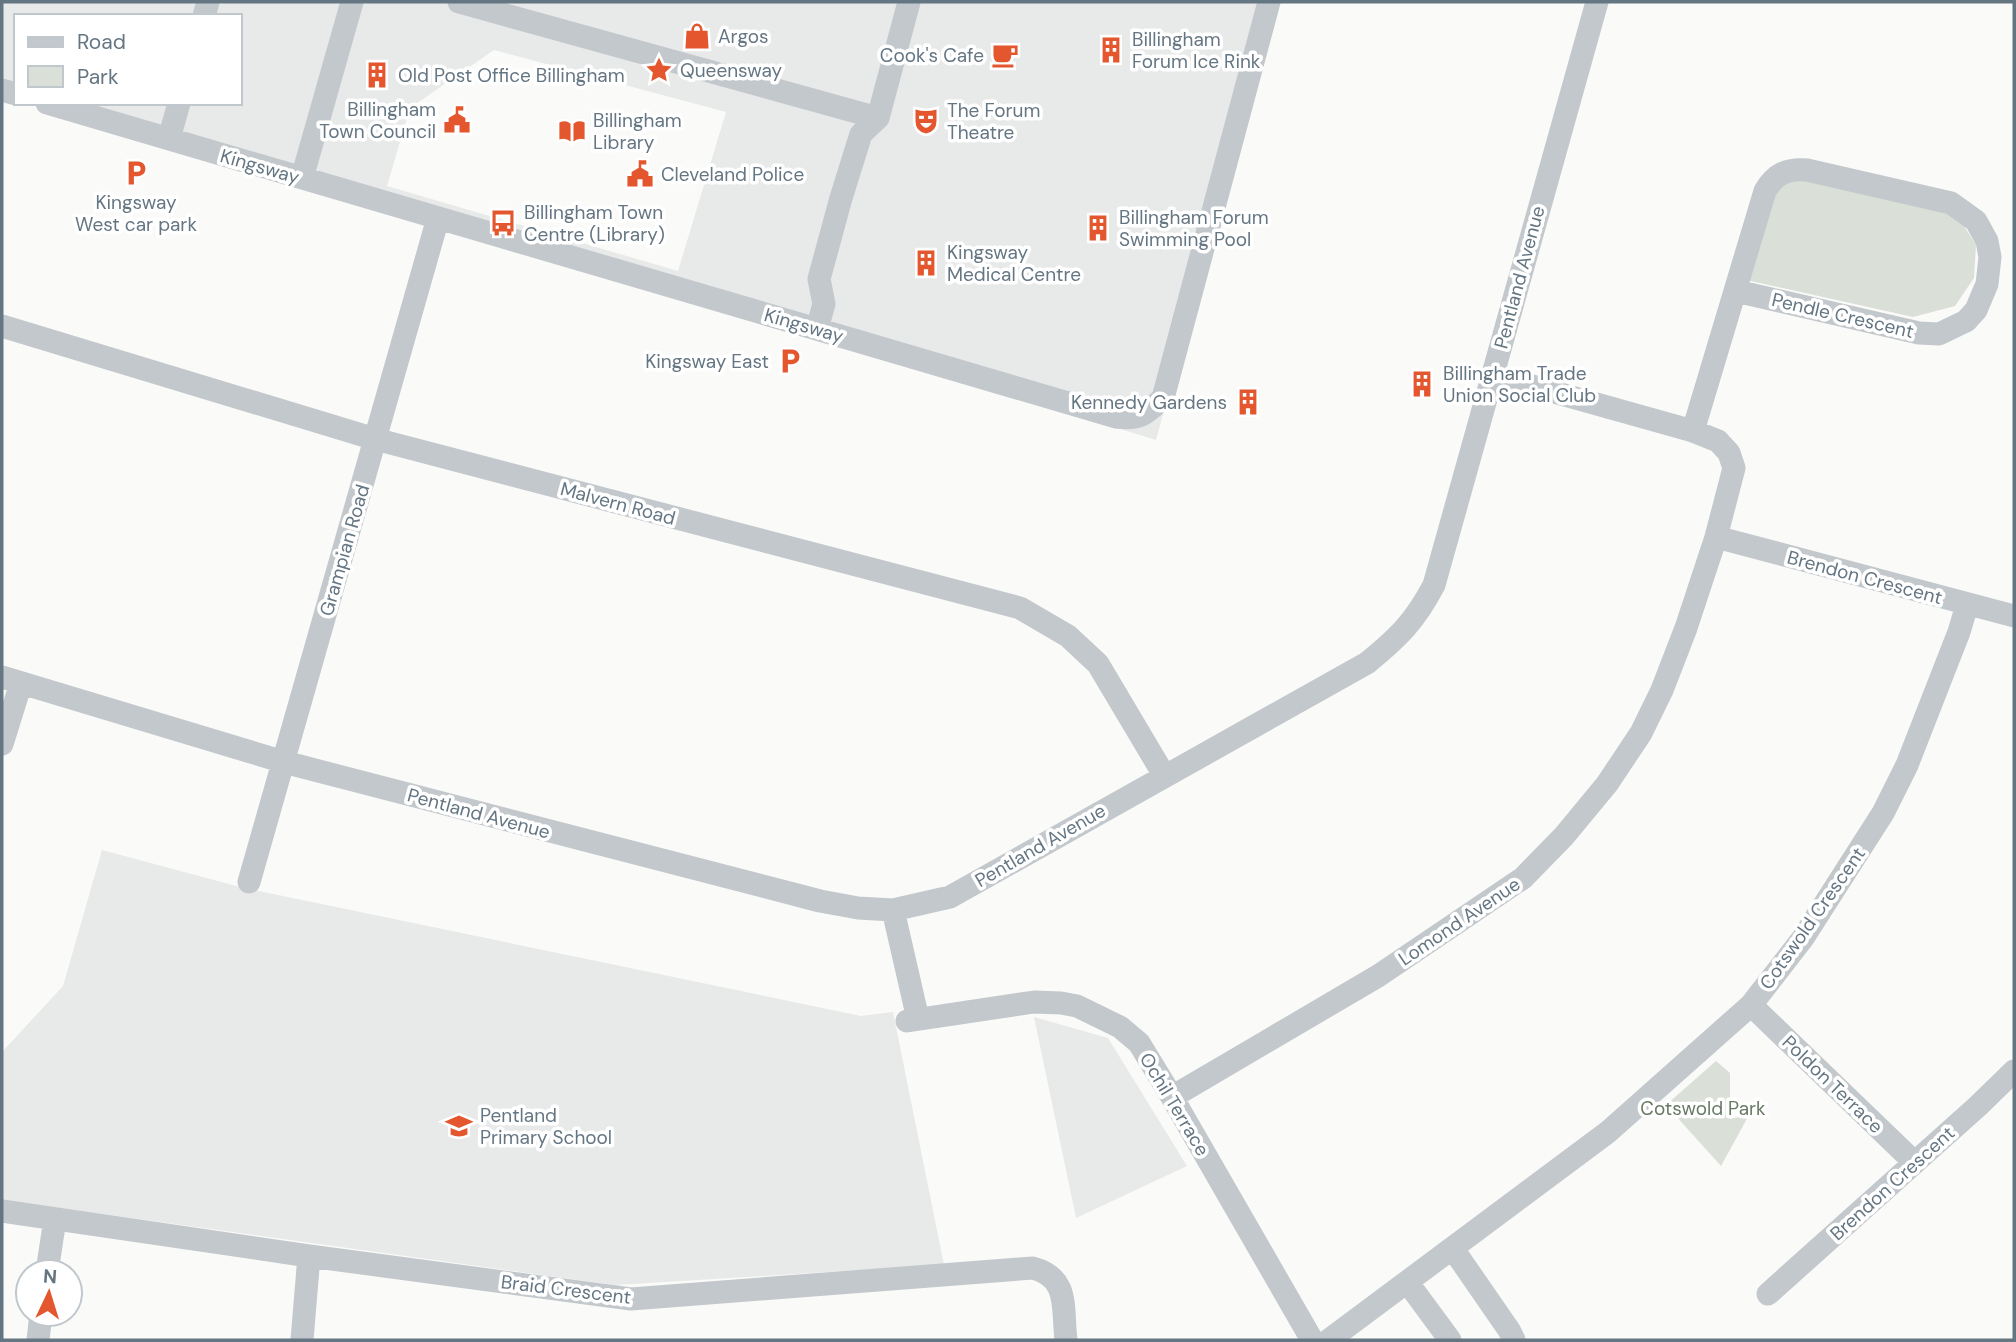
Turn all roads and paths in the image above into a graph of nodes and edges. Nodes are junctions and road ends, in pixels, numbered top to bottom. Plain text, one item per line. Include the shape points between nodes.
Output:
1 (352, 2) edge
2 (459, 2) edge
3 (909, 2) edge
4 (1269, 2) edge
5 (1597, 2) edge
6 (529, 11) edge
7 (54, 105) edge
8 (178, 105) edge
9 (878, 118) junction
10 (169, 139) junction
11 (302, 178) junction
12 (438, 218) junction
13 (1736, 291) junction
14 (2, 326) edge
15 (817, 329) junction
16 (1493, 375) junction
17 (1693, 431) junction
18 (375, 439) junction
19 (1716, 537) junction
20 (1967, 605) junction
21 (2014, 616) edge
22 (11, 680) edge
23 (2, 744) edge
24 (284, 762) junction
25 (1164, 775) junction
26 (249, 882) dead end
27 (893, 910) junction
28 (1751, 1005) junction
29 (2014, 1070) edge
30 (1172, 1097) junction
31 (1914, 1162) junction
32 (2, 1211) edge
33 (55, 1219) junction
34 (1453, 1249) junction
35 (309, 1256) junction
36 (49, 1258) edge
37 (1408, 1283) junction
38 (1768, 1294) dead end
39 (302, 1340) edge
40 (1066, 1340) edge
41 (1312, 1340) edge
42 (1329, 1340) edge
43 (1450, 1340) edge
44 (1514, 1340) edge

1 - 11 street
2 - 6 street
3 - 9 street
4 - 15 street, Kingsway via 1163,398 1144,415 1116,417
5 - 16 street, Pentland Avenue
6 - 9 street
7 - 10 street, Kingsway
8 - 10 street
9 - 15 street via 856,146 819,279 824,304
10 - 11 street, Kingsway
11 - 12 street, Kingsway
12 - 15 street, Kingsway
12 - 18 street, Grampian Road
13 - 13 street, Pendle Crescent via 1765,191 1772,179 1792,169 1951,203 1976,221 1990,257 1987,284 1976,310 1966,321 1939,334
13 - 17 street, Pendle Crescent
14 - 18 street, Malvern Road
16 - 17 street
16 - 25 street, Pentland Avenue via 1434,585 1419,614 1367,663
17 - 19 street, Lomond Avenue via 1718,441 1734,468
18 - 24 street, Grampian Road
18 - 25 street, Malvern Road via 1020,608 1068,636 1098,664
19 - 20 street, Brendon Crescent
19 - 30 street, Lomond Avenue via 1667,678 1641,733 1607,785 1564,836 1523,878 1378,976
20 - 21 street, Brendon Crescent
20 - 28 street, Cotswold Crescent via 1907,765 1883,813 1803,938
22 - 23 street
22 - 24 street, Pentland Avenue
24 - 26 street, Grampian Road
24 - 27 street, Pentland Avenue via 820,901
25 - 27 street, Pentland Avenue via 950,897
27 - 30 street, Ochil Terrace via 912,1020 1034,1002 1077,1006 1120,1027 1139,1043
28 - 31 street, Poldon Terrace
28 - 34 street, Cotswold Crescent via 1608,1132
29 - 31 street, Brendon Crescent
30 - 41 street, Ochil Terrace
31 - 38 street, Brendon Crescent
32 - 33 street, Braid Crescent
33 - 35 street, Braid Crescent
33 - 36 street
34 - 37 street, Cotswold Crescent
34 - 44 street
35 - 39 street
35 - 40 street, Braid Crescent via 631,1299 1033,1268 1047,1272 1060,1284
37 - 42 street, Cotswold Crescent
37 - 43 street

